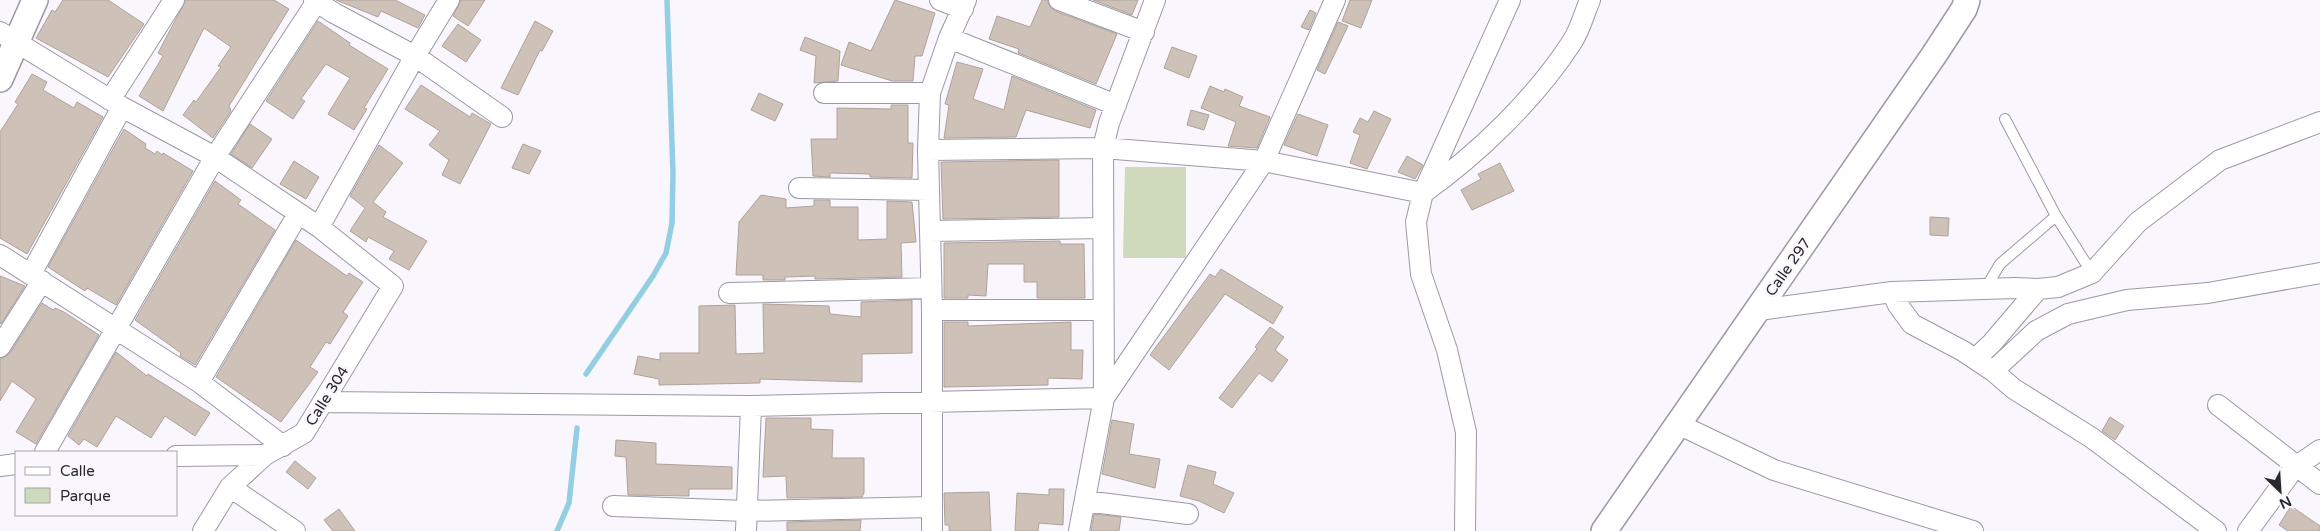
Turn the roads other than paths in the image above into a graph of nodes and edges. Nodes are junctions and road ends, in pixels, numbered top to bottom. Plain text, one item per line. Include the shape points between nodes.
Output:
1 (35, 0) edge
2 (174, 0) edge
3 (450, 0) edge
4 (940, 0) edge
5 (1059, 0) edge
6 (1155, 0) edge
7 (1335, 0) edge
8 (1510, 0) edge
9 (1590, 0) edge
10 (1967, 0) edge
11 (315, 1) edge
12 (965, 5) edge
13 (338, 7) edge
14 (1144, 32) junction
15 (8, 37) edge
16 (949, 38) junction
17 (415, 56) junction
18 (0, 79) edge
19 (930, 93) junction
20 (824, 94) dead end
21 (116, 103) junction
22 (1116, 105) junction
23 (502, 117) dead end
24 (2005, 119) dead end
25 (2320, 122) edge
26 (1103, 148) junction
27 (928, 150) junction
28 (215, 157) junction
29 (1264, 161) junction
30 (799, 188) dead end
31 (929, 190) junction
32 (1423, 193) junction
33 (298, 214) junction
34 (2056, 216) junction
35 (319, 227) junction
36 (1103, 228) junction
37 (930, 230) junction
38 (0, 255) edge
39 (2092, 273) junction
40 (2320, 273) edge
41 (36, 278) junction
42 (931, 288) junction
43 (1985, 289) junction
44 (2038, 289) junction
45 (1892, 292) junction
46 (729, 293) dead end
47 (932, 310) junction
48 (1102, 310) junction
49 (1759, 310) junction
50 (116, 327) junction
51 (0, 347) edge
52 (1975, 359) junction
53 (1993, 371) junction
54 (199, 382) junction
55 (1104, 398) junction
56 (931, 401) junction
57 (324, 402) junction
58 (2218, 404) dead end
59 (751, 406) junction
60 (1678, 424) junction
61 (283, 446) junction
62 (2320, 450) edge
63 (46, 451) edge
64 (265, 455) junction
65 (178, 456) edge
66 (15, 464) edge
67 (0, 466) edge
68 (2295, 467) junction
69 (2320, 484) edge
70 (230, 486) junction
71 (1085, 501) junction
72 (613, 506) dead end
73 (932, 507) junction
74 (746, 511) junction
75 (1188, 514) dead end
76 (203, 531) edge
77 (294, 531) edge
78 (746, 531) edge
79 (932, 531) edge
80 (1080, 531) edge
81 (1465, 531) edge
82 (1604, 531) edge
83 (1973, 531) edge
84 (2216, 531) edge
85 (2248, 531) edge

1 - 15 street
2 - 21 street
3 - 17 street
4 - 12 street
5 - 14 street
6 - 14 street
7 - 29 street
8 - 32 street
9 - 32 street via 1573,41 1521,108 1455,171
10 - 49 street, Calle 297 via 1934,55
11 - 13 street
11 - 28 street
12 - 16 street
13 - 17 street
14 - 22 street
15 - 18 street
15 - 21 street
16 - 19 street
16 - 22 street
17 - 23 street
17 - 35 street
19 - 20 street
19 - 27 street
21 - 28 street
21 - 41 street
22 - 26 street
24 - 34 lane
25 - 39 street via 2220,160 2138,222
26 - 27 street
26 - 29 street
26 - 36 street
27 - 31 street
28 - 33 street
28 - 50 street
29 - 32 street
29 - 55 street
30 - 31 street
31 - 37 street
32 - 81 street via 1416,222 1421,274 1447,350 1466,432
33 - 35 street
33 - 54 street
34 - 39 lane
34 - 43 lane via 2000,264
35 - 57 street, Calle 304 via 393,286
36 - 37 street
36 - 48 street
37 - 42 street
38 - 41 street
39 - 44 street via 2058,287
40 - 53 street via 2208,293 2127,300 2068,314 2036,330
41 - 50 street
41 - 51 street
42 - 46 street
42 - 47 street
43 - 44 street
43 - 45 street
44 - 52 street
45 - 49 street
45 - 52 street via 1912,324
47 - 48 street
47 - 56 street
48 - 55 street
49 - 60 street, Calle 297
50 - 54 street
50 - 63 street
52 - 53 street
53 - 84 street via 2014,389 2092,438
54 - 61 street
55 - 56 street
55 - 71 street
56 - 59 street
56 - 73 street
57 - 59 street
57 - 61 street, Calle 304 via 304,433
58 - 68 street
59 - 74 street
60 - 82 street, Calle 297
60 - 83 street via 1774,470
61 - 64 street, Calle 304
62 - 68 street
64 - 65 street
64 - 70 street, Calle 304
66 - 67 street
68 - 69 street
68 - 85 street
70 - 76 street, Calle 304
70 - 77 street
71 - 75 street
71 - 80 street
72 - 74 street
73 - 74 street
73 - 79 street
74 - 78 street

